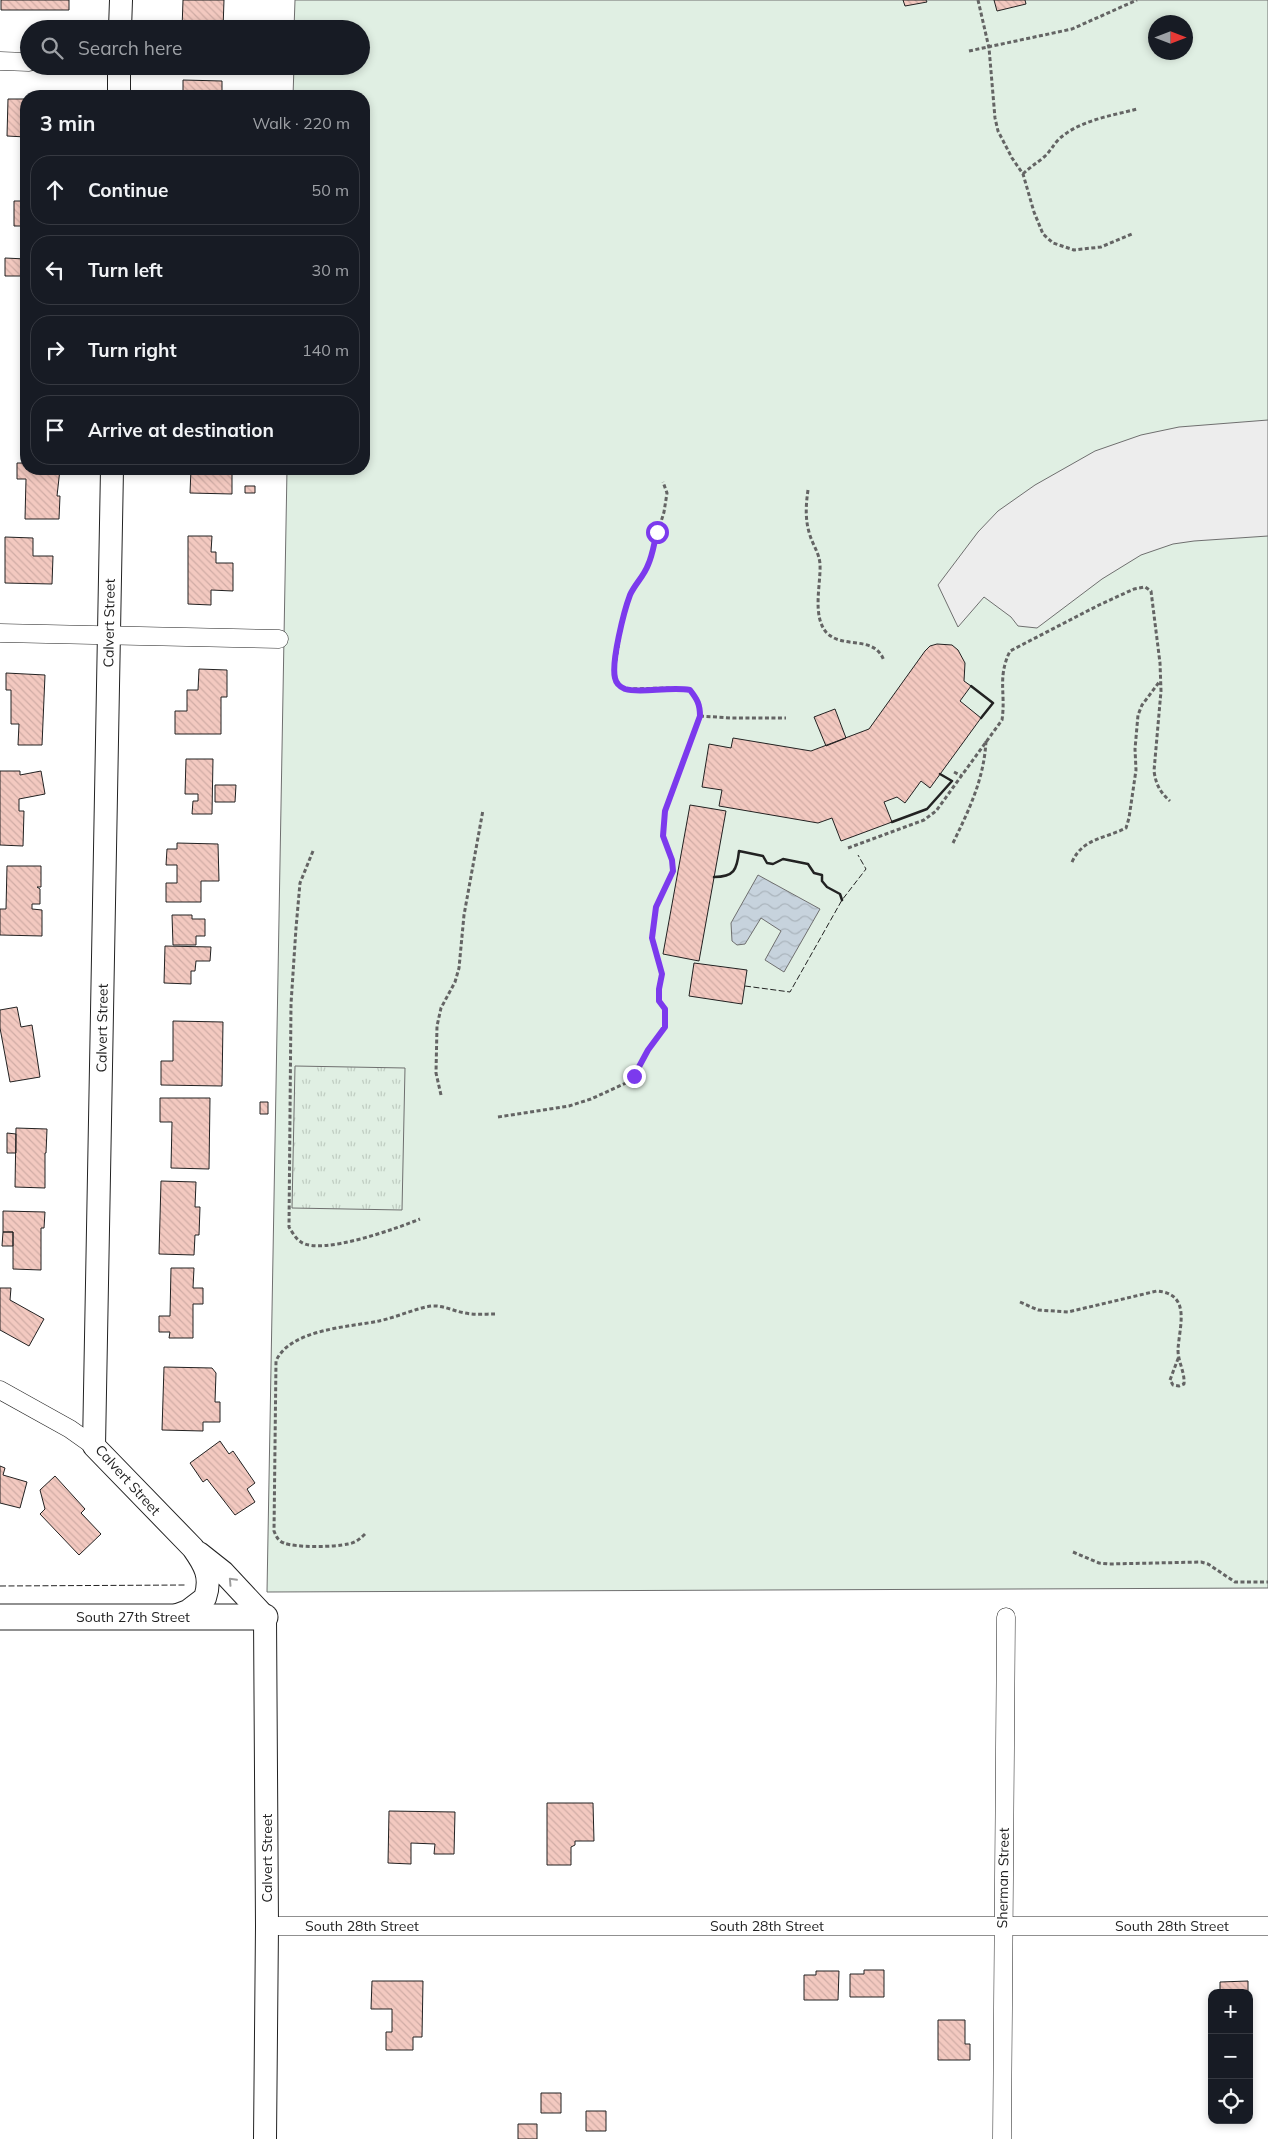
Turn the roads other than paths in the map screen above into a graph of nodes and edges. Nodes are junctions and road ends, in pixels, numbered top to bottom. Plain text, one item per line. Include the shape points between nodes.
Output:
1 (121, 0) edge
2 (120, 20) edge
3 (0, 61) edge
4 (20, 62) edge
5 (119, 75) edge
6 (119, 90) edge
7 (112, 475) edge
8 (0, 633) edge
9 (109, 635) junction
10 (280, 639) dead end
11 (0, 1390) edge
12 (94, 1446) junction
13 (192, 1548) junction
14 (0, 1617) edge
15 (172, 1617) junction
16 (265, 1617) junction
17 (1006, 1617) dead end
18 (267, 1926) junction
19 (1002, 1926) junction
20 (1268, 1926) edge
21 (265, 2139) edge
22 (1002, 2139) edge

1 - 2 street
3 - 4 street
5 - 6 street
7 - 9 street, Calvert Street
8 - 9 street
9 - 10 street
9 - 12 street, Calvert Street
11 - 12 street
12 - 13 street, Calvert Street
13 - 15 street, Calvert Street via 204,1563 208,1575 207,1592 198,1605
16 -> 13 street, Calvert Street via 223,1572
14 - 15 main road, South 27th Street
15 - 16 main road, South 27th Street
16 - 18 street, Calvert Street
17 - 19 street, Sherman Street
18 - 19 street, South 28th Street
18 - 21 street, Calvert Street
19 - 20 street, South 28th Street
19 - 22 street, Sherman Street

